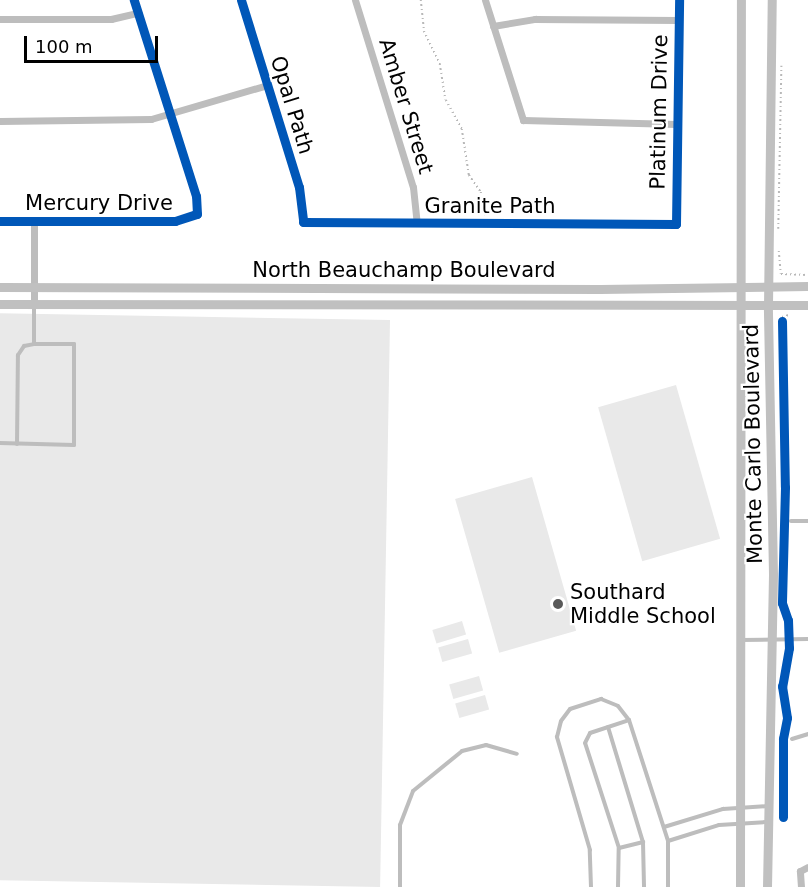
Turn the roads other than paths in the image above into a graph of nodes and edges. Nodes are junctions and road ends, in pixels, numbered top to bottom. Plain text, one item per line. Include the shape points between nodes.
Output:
1 (134, 0) edge
2 (241, 0) edge
3 (355, 0) edge
4 (485, 0) edge
5 (678, 0) edge
6 (741, 0) edge
7 (772, 0) edge
8 (138, 13) junction
9 (0, 19) edge
10 (678, 20) junction
11 (493, 26) junction
12 (267, 85) junction
13 (171, 115) junction
14 (0, 121) edge
15 (676, 124) junction
16 (0, 221) edge
17 (34, 221) junction
18 (303, 222) joint
19 (417, 224) junction
20 (676, 224) joint
21 (740, 286) junction
22 (769, 286) junction
23 (808, 286) edge
24 (0, 287) edge
25 (34, 287) junction
26 (0, 304) edge
27 (34, 304) junction
28 (808, 305) edge
29 (740, 306) junction
30 (768, 306) junction
31 (34, 344) junction
32 (0, 443) edge
33 (16, 444) junction
34 (790, 521) dead end
35 (808, 521) edge
36 (771, 639) junction
37 (808, 639) edge
38 (739, 640) junction
39 (629, 720) junction
40 (608, 727) junction
41 (808, 734) edge
42 (792, 739) dead end
43 (517, 754) dead end
44 (768, 806) junction
45 (740, 807) junction
46 (768, 822) junction
47 (739, 823) junction
48 (664, 827) junction
49 (668, 841) junction
50 (643, 842) junction
51 (619, 848) junction
52 (808, 867) edge
53 (400, 887) edge
54 (591, 887) edge
55 (618, 887) edge
56 (644, 887) edge
57 (668, 887) edge
58 (740, 887) edge
59 (767, 887) edge
60 (801, 887) edge

1 - 8 street
2 - 12 street, Opal Path
3 - 19 street, Amber Street via 413,187
4 - 11 street
5 - 10 street, Platinum Drive
6 - 21 main road, Monte Carlo Boulevard
7 - 22 main road, Monte Carlo Boulevard
8 - 9 street via 111,19
8 - 13 street
10 - 11 street via 535,19
10 - 15 street, Platinum Drive
11 - 15 street via 523,120
12 - 13 street
12 - 18 street, Opal Path via 302,197
13 - 14 street via 141,120
13 - 17 street, Mercury Drive via 196,196 197,214 175,221
15 - 20 street, Platinum Drive
16 - 17 street, Mercury Drive
17 - 25 street
18 - 19 street, Granite Path
19 - 20 street, Granite Path
21 - 22 main road, North Beauchamp Boulevard
21 - 25 main road, North Beauchamp Boulevard
21 - 29 main road, Monte Carlo Boulevard
22 - 23 main road, North Beauchamp Boulevard
22 - 30 main road, Monte Carlo Boulevard
24 - 25 main road, North Beauchamp Boulevard
25 - 27 street
26 - 27 main road, North Beauchamp Boulevard
27 - 29 main road, North Beauchamp Boulevard
27 - 31 lane
28 - 30 main road, North Beauchamp Boulevard
29 - 30 main road, North Beauchamp Boulevard
29 - 38 main road, Monte Carlo Boulevard
30 - 36 main road, Monte Carlo Boulevard
31 - 33 lane via 24,346 18,355
31 - 33 lane via 74,344 74,445
32 - 33 lane
34 - 35 lane
36 - 37 lane
36 - 38 lane
36 - 44 main road, Monte Carlo Boulevard
38 - 45 main road, Monte Carlo Boulevard
39 - 40 lane
39 - 48 lane
39 - 54 lane via 612,702 588,700 570,709 557,730 590,850
40 - 50 lane
40 - 51 lane via 590,733 585,743
41 - 42 lane
43 - 53 lane via 498,746 474,747 453,756 414,791 400,825
44 - 45 lane
44 - 46 main road, Monte Carlo Boulevard
45 - 47 main road, Monte Carlo Boulevard
45 - 48 lane
46 - 47 lane
46 - 59 main road, Monte Carlo Boulevard
47 - 49 lane
47 - 58 main road, Monte Carlo Boulevard
48 - 49 lane
49 - 57 lane
50 - 51 lane
50 - 56 lane
51 - 55 lane
52 - 60 street via 800,871

